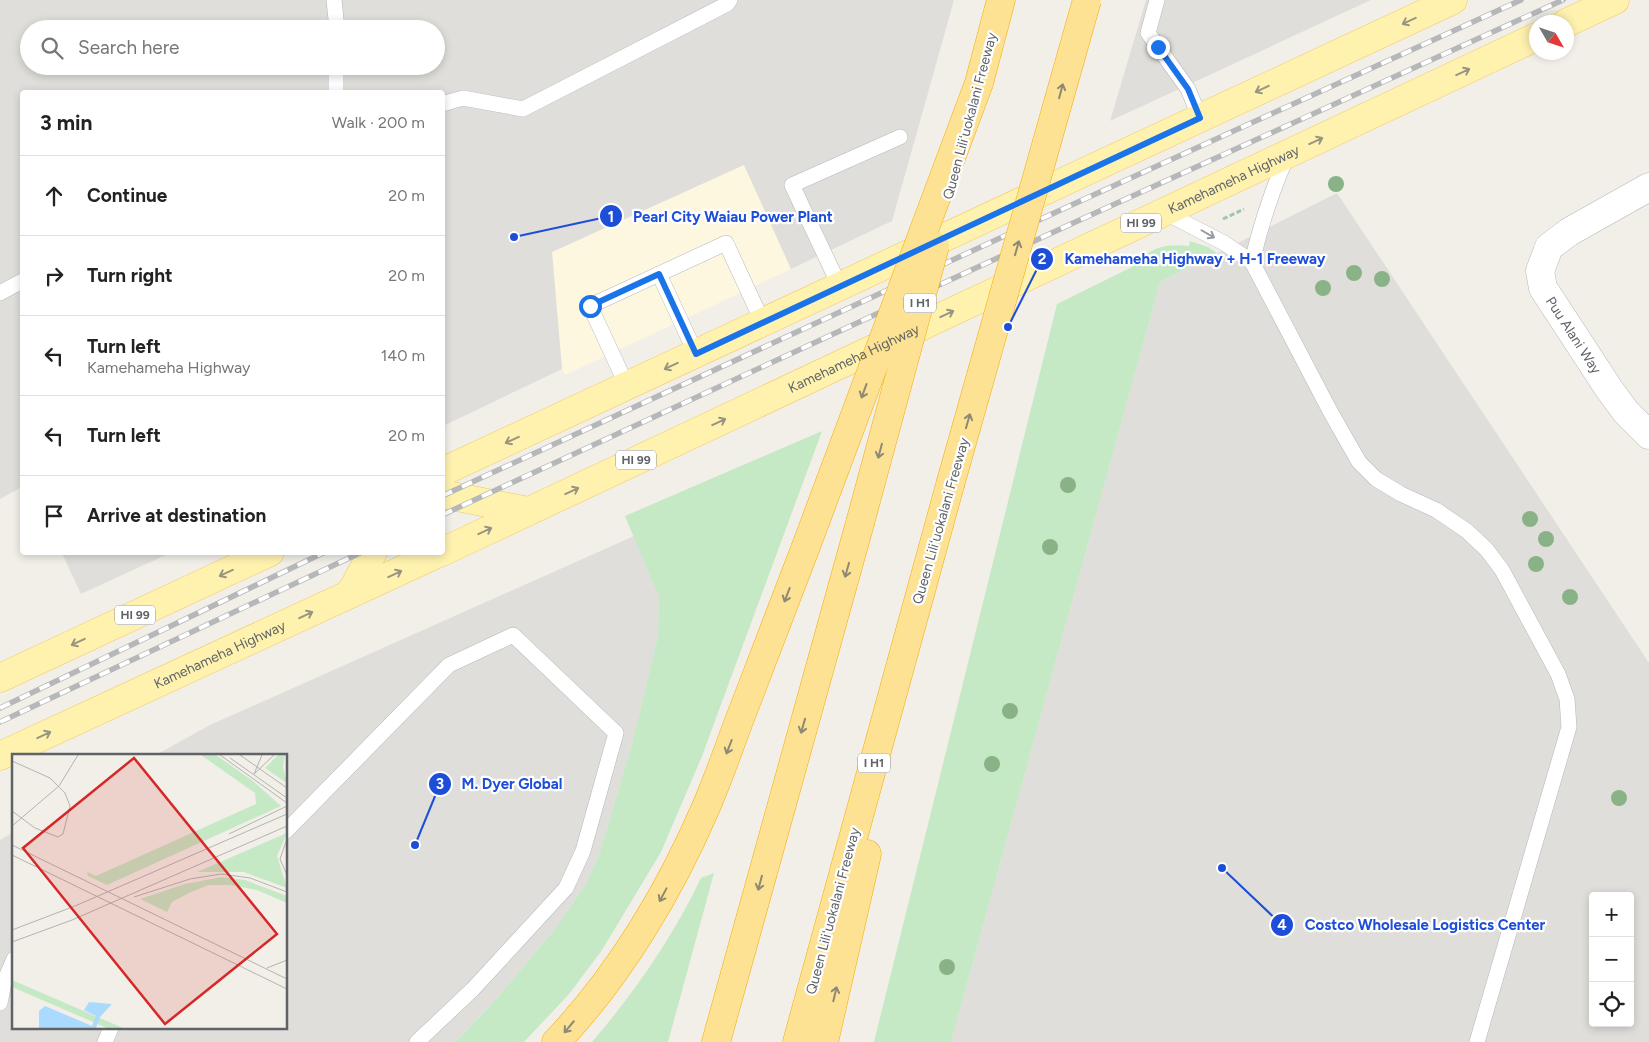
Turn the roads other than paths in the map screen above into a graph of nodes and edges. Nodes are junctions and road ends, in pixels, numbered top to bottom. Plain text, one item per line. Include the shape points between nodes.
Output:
1 (334, 0) edge
2 (730, 0) edge
3 (1001, 0) edge
4 (1087, 0) edge
5 (1157, 0) edge
6 (1453, 0) edge
7 (1615, 0) edge
8 (1574, 19) edge
9 (336, 20) edge
10 (1529, 40) edge
11 (336, 75) edge
12 (979, 83) junction
13 (336, 90) edge
14 (445, 103) edge
15 (1200, 118) junction
16 (900, 137) dead end
17 (1287, 155) junction
18 (1649, 187) edge
19 (1164, 212) junction
20 (1252, 262) junction
21 (659, 274) junction
22 (20, 282) edge
23 (840, 287) junction
24 (0, 293) edge
25 (763, 323) junction
26 (696, 354) junction
27 (627, 386) junction
28 (1649, 435) edge
29 (445, 471) edge
30 (950, 485) junction
31 (445, 495) edge
32 (528, 511) junction
33 (445, 551) edge
34 (264, 555) edge
35 (372, 555) edge
36 (435, 555) edge
37 (350, 594) junction
38 (0, 678) edge
39 (0, 756) edge
40 (288, 830) edge
41 (12, 964) edge
42 (0, 1003) edge
43 (110, 1030) edge
44 (105, 1042) edge
45 (417, 1042) edge
46 (556, 1042) edge
47 (716, 1042) edge
48 (797, 1042) edge
49 (824, 1042) edge
50 (1477, 1042) edge

1 - 9 lane
2 - 14 lane via 523,109 463,98
3 - 12 highway, Queen Liliʻuokalani Freeway / I H1
30 -> 4 highway, Queen Liliʻuokalani Freeway / I H1, bridge
5 - 15 lane via 1148,33 1188,89
6 -> 15 main road
7 - 8 main road
17 -> 10 main road, Kamehameha Highway / HI 99
11 - 13 lane
12 -> 46 highway, bridge via 706,806 657,906 626,954
12 -> 47 highway, Queen Liliʻuokalani Freeway / I H1, bridge
15 - 23 main road
16 - 23 lane via 792,184
17 - 19 main road, Kamehameha Highway / HI 99
17 - 20 lane via 1269,198
18 - 28 street, Puu Alani Way via 1569,232 1549,247 1540,271 1543,288 1609,389
19 -> 20 lane via 1199,229
32 -> 19 main road, Kamehameha Highway / HI 99
20 - 50 lane via 1360,462 1376,479 1436,510 1467,531 1487,550 1502,570 1554,665 1567,698 1569,727
21 - 25 lane via 726,243
21 - 26 lane
21 - 27 lane via 590,306
22 - 24 lane
23 - 25 main road
25 - 26 main road
26 -> 27 main road
27 -> 29 main road
30 - 48 highway, Queen Liliʻuokalani Freeway / I H1
49 -> 30 highway
31 - 32 main road
33 -> 32 main road, Kamehameha Highway / HI 99
34 -> 38 main road, HI 99
35 - 37 main road
37 -> 36 main road, Kamehameha Highway / HI 99
39 -> 37 main road, Kamehameha Highway / HI 99
40 - 45 lane via 449,665 513,636 616,733 583,851 566,888 473,990
41 - 42 lane
43 - 44 lane

